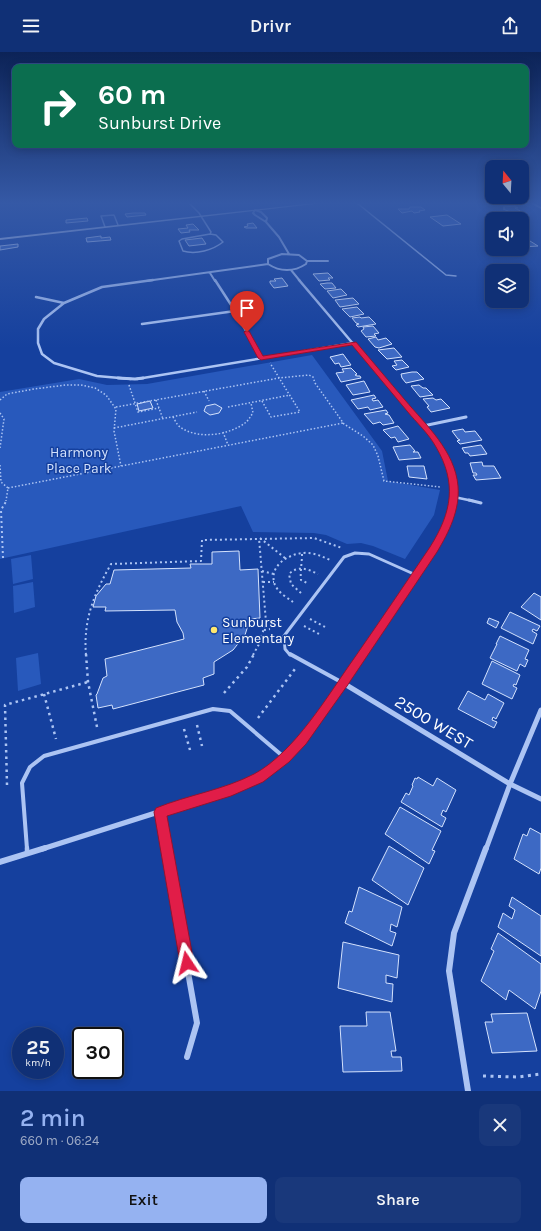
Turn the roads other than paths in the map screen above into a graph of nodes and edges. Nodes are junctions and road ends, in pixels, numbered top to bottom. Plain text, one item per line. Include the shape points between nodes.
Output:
1 (417, 251) edge
2 (289, 254) joint
3 (307, 261) junction
4 (328, 261) dead end
5 (268, 264) junction
6 (291, 270) junction
7 (210, 273) junction
8 (456, 276) dead end
9 (36, 297) dead end
10 (64, 303) junction
11 (235, 310) junction
12 (142, 324) dead end
13 (353, 343) junction
14 (261, 358) junction
15 (466, 417) dead end
16 (423, 426) junction
17 (454, 499) junction
18 (481, 503) dead end
19 (416, 575) junction
20 (343, 683) junction
21 (541, 710) edge
22 (285, 758) junction
23 (510, 784) junction
24 (541, 799) edge
25 (160, 812) junction
26 (27, 854) junction
27 (0, 862) edge
28 (187, 1057) dead end
29 (468, 1091) edge

1 - 8 lane via 446,275
2 - 3 street via 299,255
2 - 5 street via 271,256
3 - 4 street
3 - 6 street via 303,267
5 - 6 street via 275,268
5 - 7 street
6 - 13 street
7 - 10 street via 108,286
7 - 11 street
9 - 10 street
10 - 14 street via 44,319 38,329 38,343 42,354 54,363 74,370 96,376 135,379
11 - 12 street
11 - 14 street
13 - 14 street
13 - 16 street
15 - 16 street
16 - 17 street via 439,445 451,470
17 - 18 lane
17 - 19 street via 444,532
19 - 20 street
19 - 20 lane via 369,554 355,553 344,557 284,636 285,649 291,656
20 - 22 street via 302,740
20 - 23 street, 2500 WEST
21 - 23 street
22 - 25 street via 259,778 231,790
22 - 26 lane via 230,711 214,709 44,756 30,767 22,782
23 - 24 street, 2500 WEST
23 - 29 street via 454,933 449,971
25 - 26 street
25 - 28 street via 198,1023
26 - 27 street

